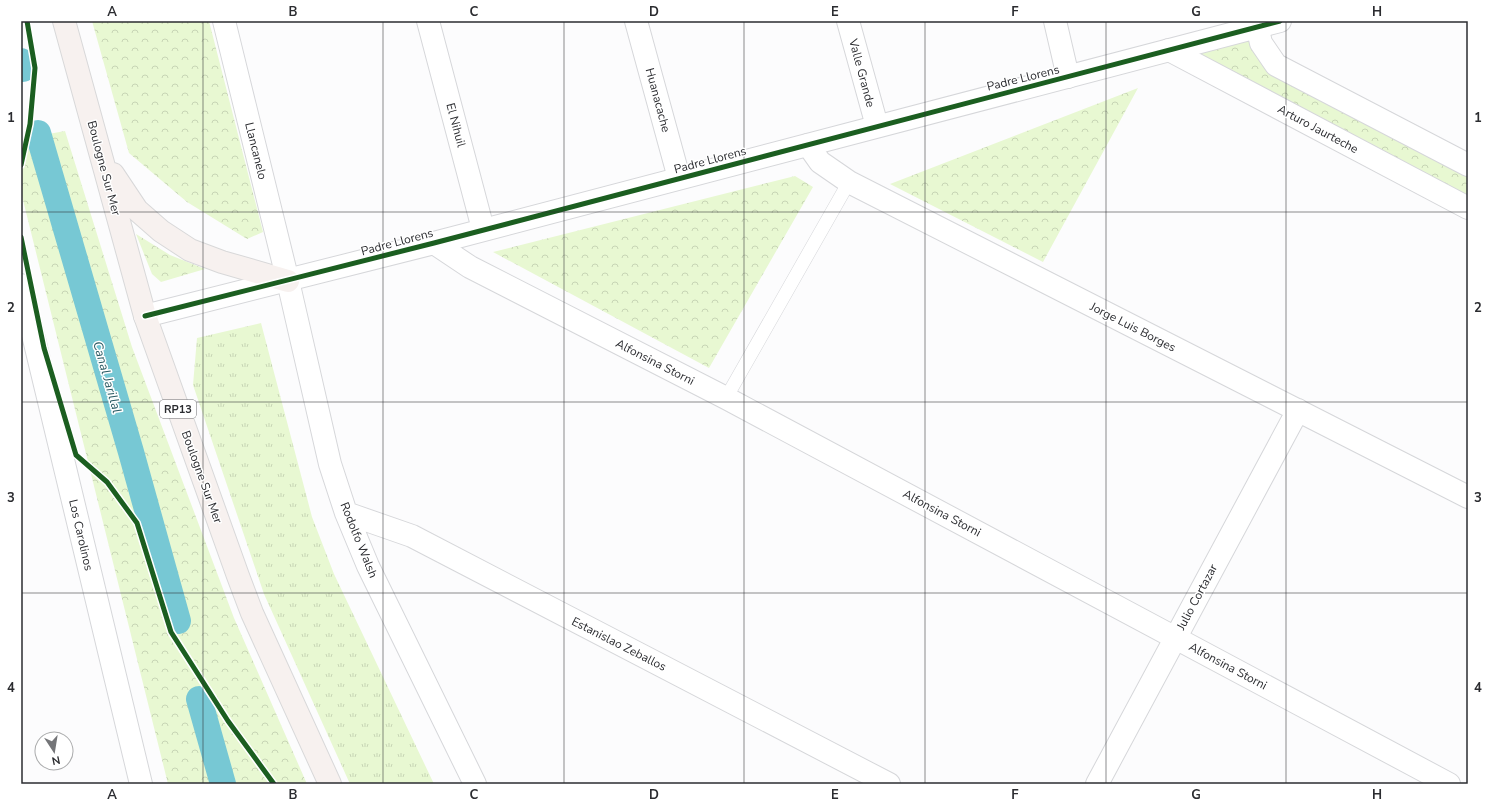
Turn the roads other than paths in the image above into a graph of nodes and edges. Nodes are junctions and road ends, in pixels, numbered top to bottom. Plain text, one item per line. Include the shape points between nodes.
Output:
1 (64, 21) edge
2 (224, 21) edge
3 (428, 21) edge
4 (636, 21) edge
5 (848, 21) edge
6 (1054, 21) edge
7 (1280, 21) edge
8 (1256, 24) edge
9 (1169, 50) junction
10 (1068, 77) junction
11 (876, 126) junction
12 (808, 145) junction
13 (99, 150) junction
14 (1468, 165) edge
15 (679, 178) junction
16 (849, 182) junction
17 (1468, 208) edge
18 (483, 229) junction
19 (434, 243) junction
20 (288, 281) junction
21 (21, 285) edge
22 (145, 316) junction
23 (726, 398) junction
24 (1298, 410) junction
25 (1468, 496) edge
26 (346, 513) junction
27 (1176, 638) junction
28 (141, 784) edge
29 (330, 784) edge
30 (475, 784) edge
31 (889, 784) edge
32 (1097, 784) edge
33 (1449, 784) edge

1 - 13 main road, Boulogne Sur Mer / RP13
2 - 20 street, Llancanelo
3 - 18 street, El Nihuil
4 - 15 street, Huanacache
5 - 11 street, Valle Grande
6 - 10 street
7 - 8 street, Padre Llorens
8 - 9 street, Padre Llorens
8 - 14 street via 1261,44 1276,65
9 - 10 street, Padre Llorens
9 - 17 street, Arturo Jaurteche
10 - 11 street, Padre Llorens
11 - 12 street, Padre Llorens
12 - 15 street, Padre Llorens
12 - 16 street, Jorge Luis Borges via 820,162
13 - 20 main road via 137,210 161,231 190,250
13 - 22 main road, Boulogne Sur Mer / RP13
15 - 18 street, Padre Llorens
16 - 23 lane
16 - 24 street, Jorge Luis Borges
18 - 19 street, Padre Llorens
19 - 20 street, Padre Llorens
19 - 23 street, Alfonsina Storni via 470,267
20 - 22 street, Padre Llorens
20 - 26 street, Rodolfo Walsh via 330,464
21 - 28 street, Los Carolinos
22 - 29 main road, Boulogne Sur Mer / RP13 via 244,591
23 - 27 street, Alfonsina Storni
24 - 25 street, Jorge Luis Borges
24 - 27 street, Julio Cortazar
26 - 30 street, Rodolfo Walsh via 368,566
26 - 31 street, Estanislao Zeballos via 412,536
27 - 32 street, Julio Cortazar
27 - 33 street, Alfonsina Storni

